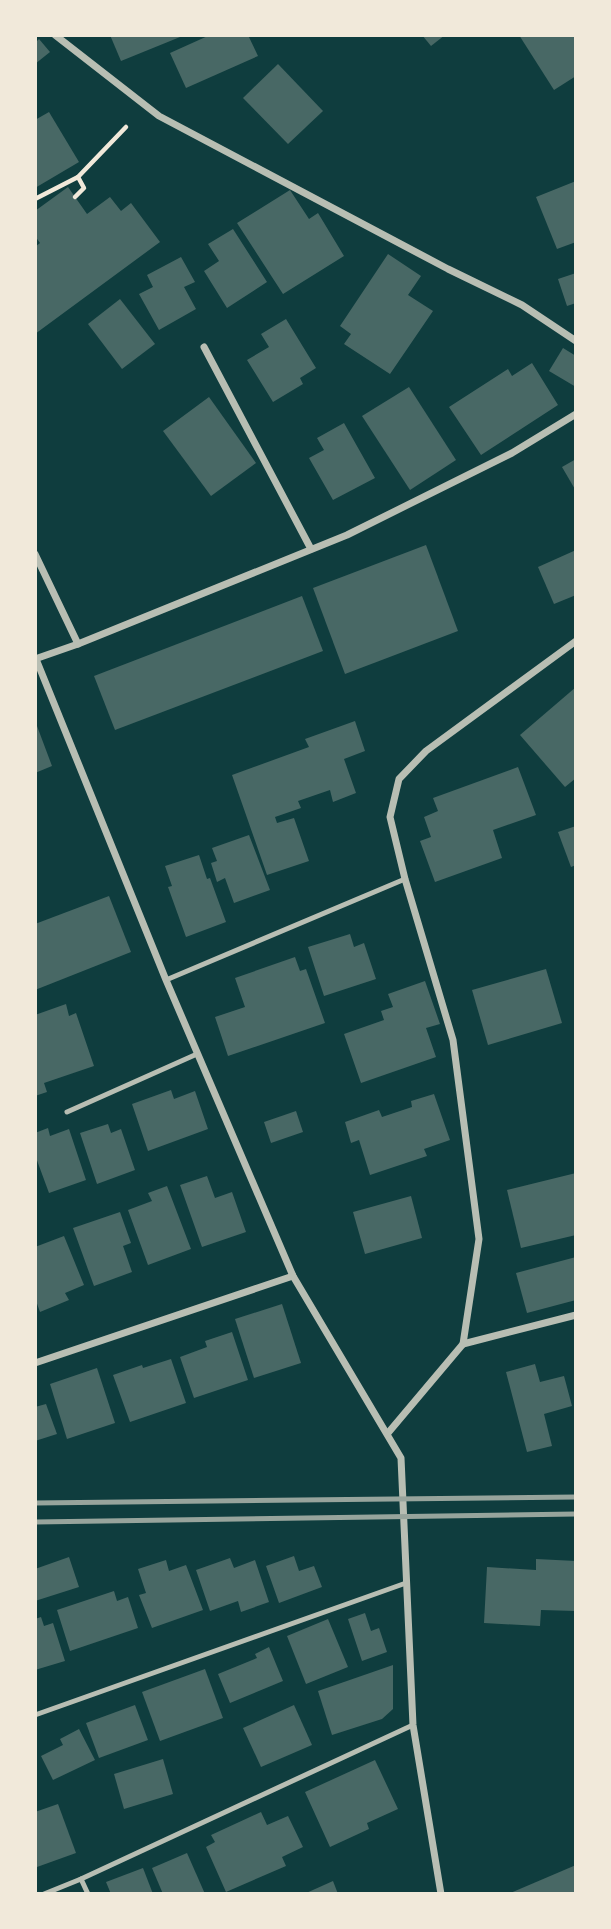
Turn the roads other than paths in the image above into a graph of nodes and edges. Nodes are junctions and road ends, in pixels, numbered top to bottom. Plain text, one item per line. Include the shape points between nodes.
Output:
1 (55, 35) edge
2 (576, 341) edge
3 (204, 346) dead end
4 (576, 414) edge
5 (311, 549) junction
6 (35, 554) edge
7 (576, 642) edge
8 (78, 644) junction
9 (35, 659) edge
10 (405, 879) junction
11 (166, 980) junction
12 (197, 1054) junction
13 (67, 1112) dead end
14 (293, 1276) junction
15 (576, 1315) edge
16 (463, 1343) junction
17 (35, 1363) edge
18 (388, 1433) junction
19 (406, 1583) junction
20 (35, 1715) edge
21 (413, 1725) junction
22 (81, 1879) junction
23 (44, 1894) edge
24 (88, 1894) edge
25 (440, 1894) edge

1 - 2 street via 159,116 522,305
3 - 5 street
4 - 5 street via 512,453
5 - 8 street
6 - 8 street
7 - 10 street via 426,751 399,779 390,817
8 - 9 street
9 - 11 street
10 - 11 lane
10 - 16 street via 453,1040 479,1239
11 - 12 street
12 - 13 lane
12 - 14 street
14 - 17 street
14 - 18 street
15 - 16 street
16 - 18 street
18 - 19 street via 401,1458
19 - 20 lane
19 - 21 street
21 - 22 lane
21 - 25 street
22 - 23 lane
22 - 24 lane

